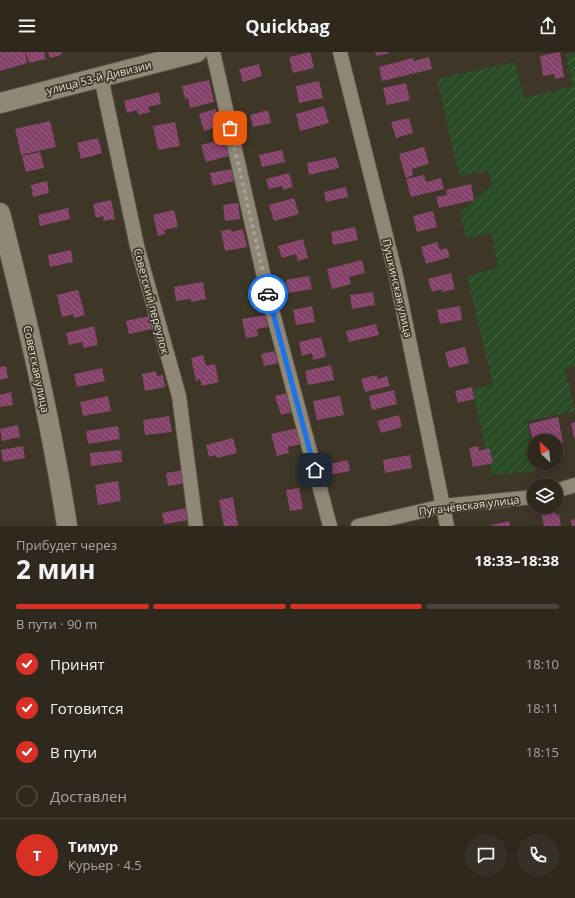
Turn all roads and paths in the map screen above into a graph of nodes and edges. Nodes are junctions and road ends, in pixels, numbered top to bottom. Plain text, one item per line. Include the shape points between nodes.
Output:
1 (197, 52) edge
2 (213, 52) edge
3 (340, 52) edge
4 (101, 76) junction
5 (0, 103) edge
6 (0, 213) edge
7 (575, 485) edge
8 (563, 489) edge
9 (527, 498) edge
10 (443, 506) junction
11 (67, 526) edge
12 (196, 526) edge
13 (330, 526) edge
14 (358, 526) edge
15 (447, 526) edge

1 - 4 main road, улица 53-й Дивизии
2 - 13 street via 268,295
3 - 10 street, Пушкинская улица via 396,276
4 - 5 main road, улица 53-й Дивизии
4 - 12 street, Советский переулок via 137,246 178,396
6 - 11 main road, Советская улица via 33,348 60,475
7 - 8 street
9 - 10 street, Пугачёвская улица
10 - 14 street, Пугачёвская улица
10 - 15 street, Пушкинская улица

